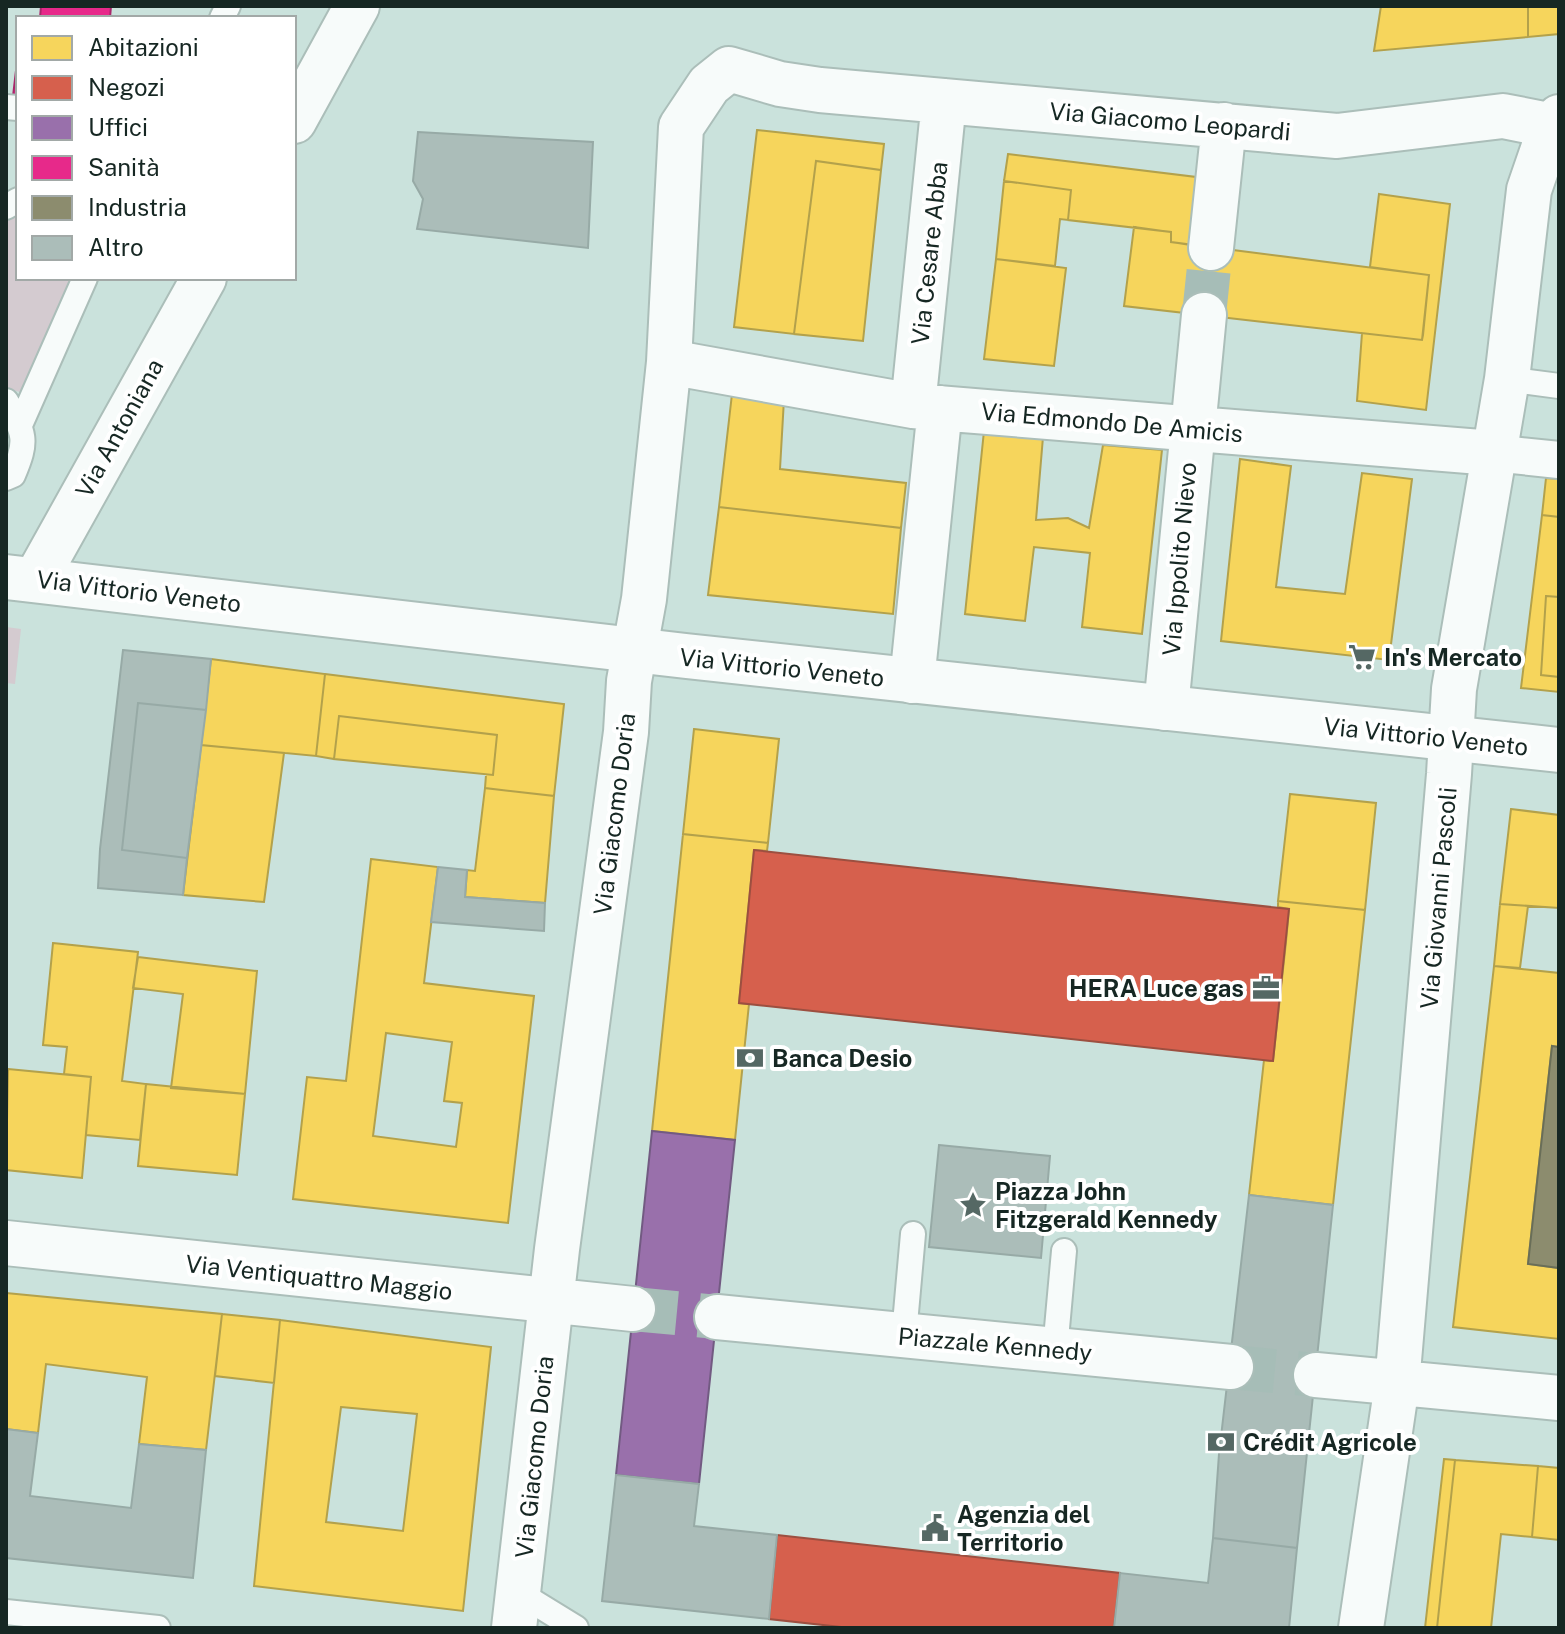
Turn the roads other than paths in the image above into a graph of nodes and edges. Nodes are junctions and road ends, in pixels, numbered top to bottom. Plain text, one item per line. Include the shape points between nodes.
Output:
1 (357, 6) edge
2 (780, 84) joint
3 (944, 101) junction
4 (296, 117) edge
5 (1556, 124) edge
6 (1224, 125) junction
7 (1544, 192) edge
8 (1211, 248) tunnel mouth
9 (84, 280) edge
10 (203, 280) edge
11 (1204, 315) tunnel mouth
12 (669, 362) junction
13 (1507, 379) junction
14 (1559, 386) edge
15 (6, 401) edge
16 (927, 407) junction
17 (20, 425) junction
18 (1191, 428) junction
19 (1493, 453) junction
20 (1559, 460) edge
21 (6, 478) edge
22 (21, 578) edge
23 (636, 650) junction
24 (912, 681) junction
25 (1166, 708) junction
26 (1451, 738) junction
27 (1559, 750) edge
28 (913, 1234) dead end
29 (6, 1243) edge
30 (1064, 1251) dead end
31 (551, 1301) junction
32 (633, 1309) tunnel mouth
33 (738, 1319) tunnel mouth
34 (904, 1335) junction
35 (1055, 1350) junction
36 (1231, 1367) tunnel mouth
37 (1316, 1375) tunnel mouth
38 (1397, 1384) junction
39 (1559, 1398) edge
40 (516, 1610) edge
41 (6, 1612) edge
42 (158, 1628) edge
43 (576, 1628) edge
44 (1361, 1628) edge

1 - 4 street
2 - 3 street, Via Giacomo Leopardi
2 - 12 street, Via Giacomo Doria via 729,69 709,85 681,127
3 - 6 street, Via Giacomo Leopardi
3 - 16 street, Via Cesare Abba
5 - 6 street, Via Giacomo Leopardi via 1503,116 1337,136
5 - 7 street, Via Giovanni Pascoli
6 - 8 street
7 - 13 street, Via Giovanni Pascoli
9 - 17 lane
10 - 22 street, Via Antoniana
11 - 18 street, Via Ippolito Nievo
12 - 16 street, Via Edmondo De Amicis
12 - 23 street, Via Giacomo Doria
13 - 14 lane
13 - 19 street, Via Giovanni Pascoli
15 - 17 lane
16 - 18 street, Via Edmondo De Amicis
16 - 24 street, Via Cesare Abba
17 - 21 lane via 24,450 13,475
18 - 19 street, Via Edmondo De Amicis
18 - 25 street, Via Ippolito Nievo
19 - 20 street, Via Edmondo De Amicis
19 - 26 street, Via Giovanni Pascoli via 1454,689
22 - 23 street, Via Vittorio Veneto
23 - 24 street, Via Vittorio Veneto
23 - 31 street, Via Giacomo Doria
24 - 25 street, Via Vittorio Veneto
25 - 26 street, Via Vittorio Veneto
26 - 27 street, Via Vittorio Veneto
26 - 38 street, Via Giovanni Pascoli
28 - 34 lane
29 - 31 street, Via Ventiquattro Maggio
30 - 35 lane
31 - 32 street, Via Ventiquattro Maggio
31 - 40 street, Via Giacomo Doria
33 - 34 street, Piazzale Kennedy
34 - 35 street, Piazzale Kennedy
35 - 36 street, Piazzale Kennedy
37 - 38 street
38 - 39 street
38 - 44 street, Via Giovanni Pascoli
40 - 43 lane
41 - 42 lane

